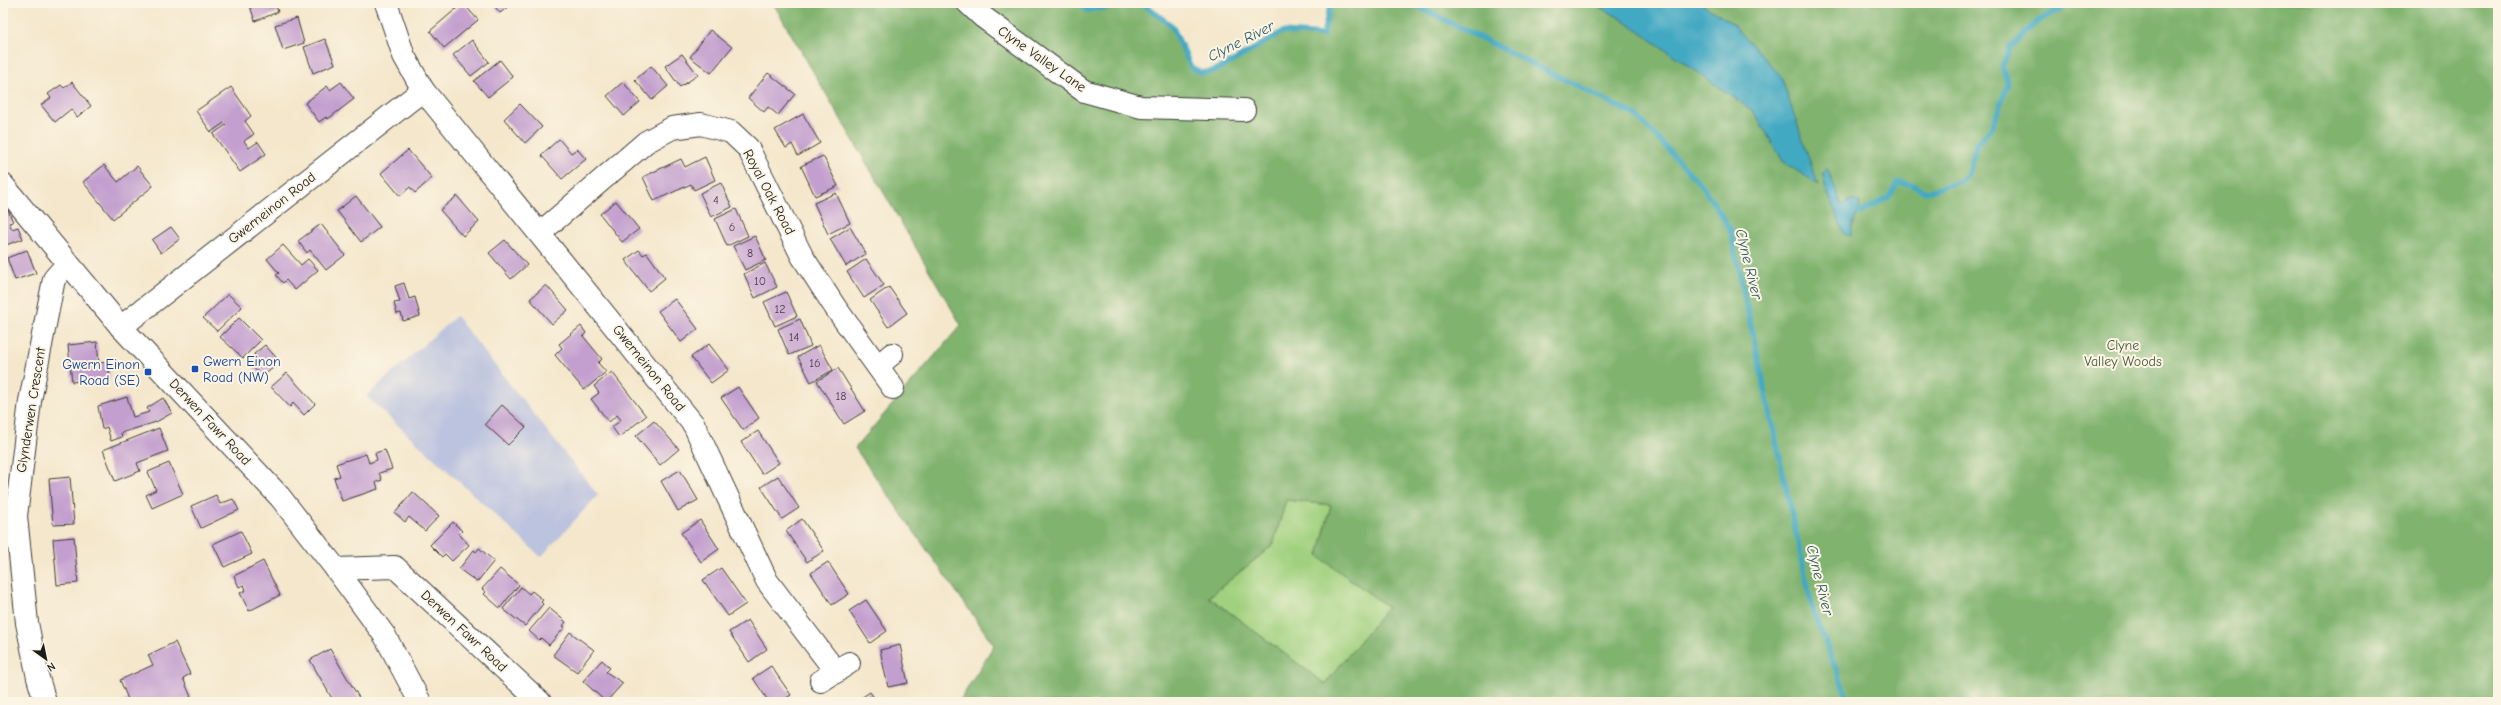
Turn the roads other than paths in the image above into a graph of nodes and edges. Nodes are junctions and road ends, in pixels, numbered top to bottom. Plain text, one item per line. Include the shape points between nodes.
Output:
1 (386, 3) edge
2 (968, 3) edge
3 (423, 90) junction
4 (1244, 110) dead end
5 (3, 185) edge
6 (540, 233) junction
7 (67, 264) junction
8 (121, 327) junction
9 (893, 388) dead end
10 (336, 569) junction
11 (835, 672) dead end
12 (46, 702) edge
13 (420, 702) edge
14 (540, 702) edge

1 - 3 street, Gwerneinon Road via 404,56
2 - 4 street, Clyne Valley Lane via 982,17 1084,91 1141,107
3 - 6 street, Gwerneinon Road
3 - 8 street, Gwerneinon Road
5 - 7 street, Derwen Fawr Road
6 - 9 street, Royal Oak Road via 646,142 672,128 701,124 731,132 748,148 802,256 835,307 885,360
6 - 11 street, Gwerneinon Road via 694,426 767,581
7 - 8 street, Derwen Fawr Road
7 - 12 street, Glynderwen Crescent via 54,279 30,401 16,516 27,623 38,678
8 - 10 street, Derwen Fawr Road via 280,497
10 - 13 street, Derwen Fawr Road via 385,636
10 - 14 street, Derwen Fawr Road via 394,566

